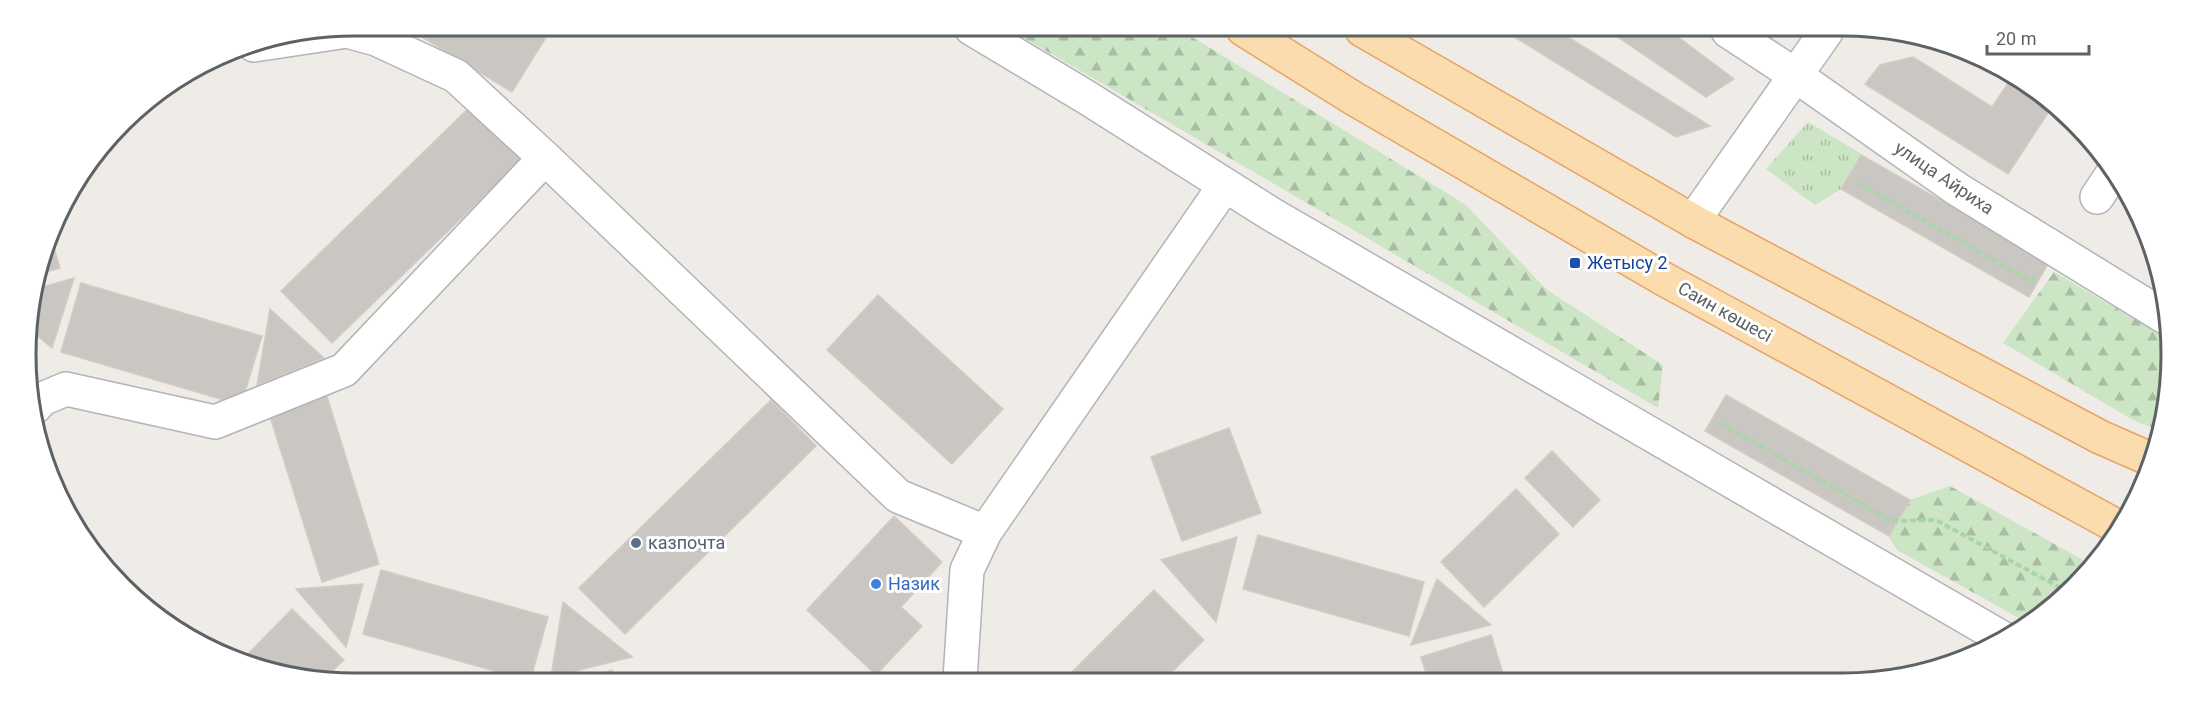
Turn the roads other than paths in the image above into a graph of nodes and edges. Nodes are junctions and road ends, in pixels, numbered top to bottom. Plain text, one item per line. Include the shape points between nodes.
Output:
1 (366, 36) edge
2 (984, 36) edge
3 (1254, 36) edge
4 (1372, 36) edge
5 (1736, 36) edge
6 (1823, 36) edge
7 (1795, 75) junction
8 (545, 158) junction
9 (2108, 180) edge
10 (1225, 185) junction
11 (2097, 197) dead end
12 (1693, 221) junction
13 (2158, 313) edge
14 (40, 401) edge
15 (2144, 456) edge
16 (2113, 522) edge
17 (985, 532) junction
18 (1995, 634) edge
19 (960, 673) edge

1 - 8 street via 456,76
2 - 10 street
3 - 16 main road, Саин көшесі via 1662,278
4 - 12 main road
5 - 7 street, улица Айриха
6 - 7 street
7 - 12 street
7 - 13 street, улица Айриха via 1957,189
8 - 14 street via 344,370 215,422 66,389
8 - 17 street via 898,496
9 - 11 street
10 - 17 street
10 - 18 street
12 - 15 main road
17 - 19 street via 967,570

